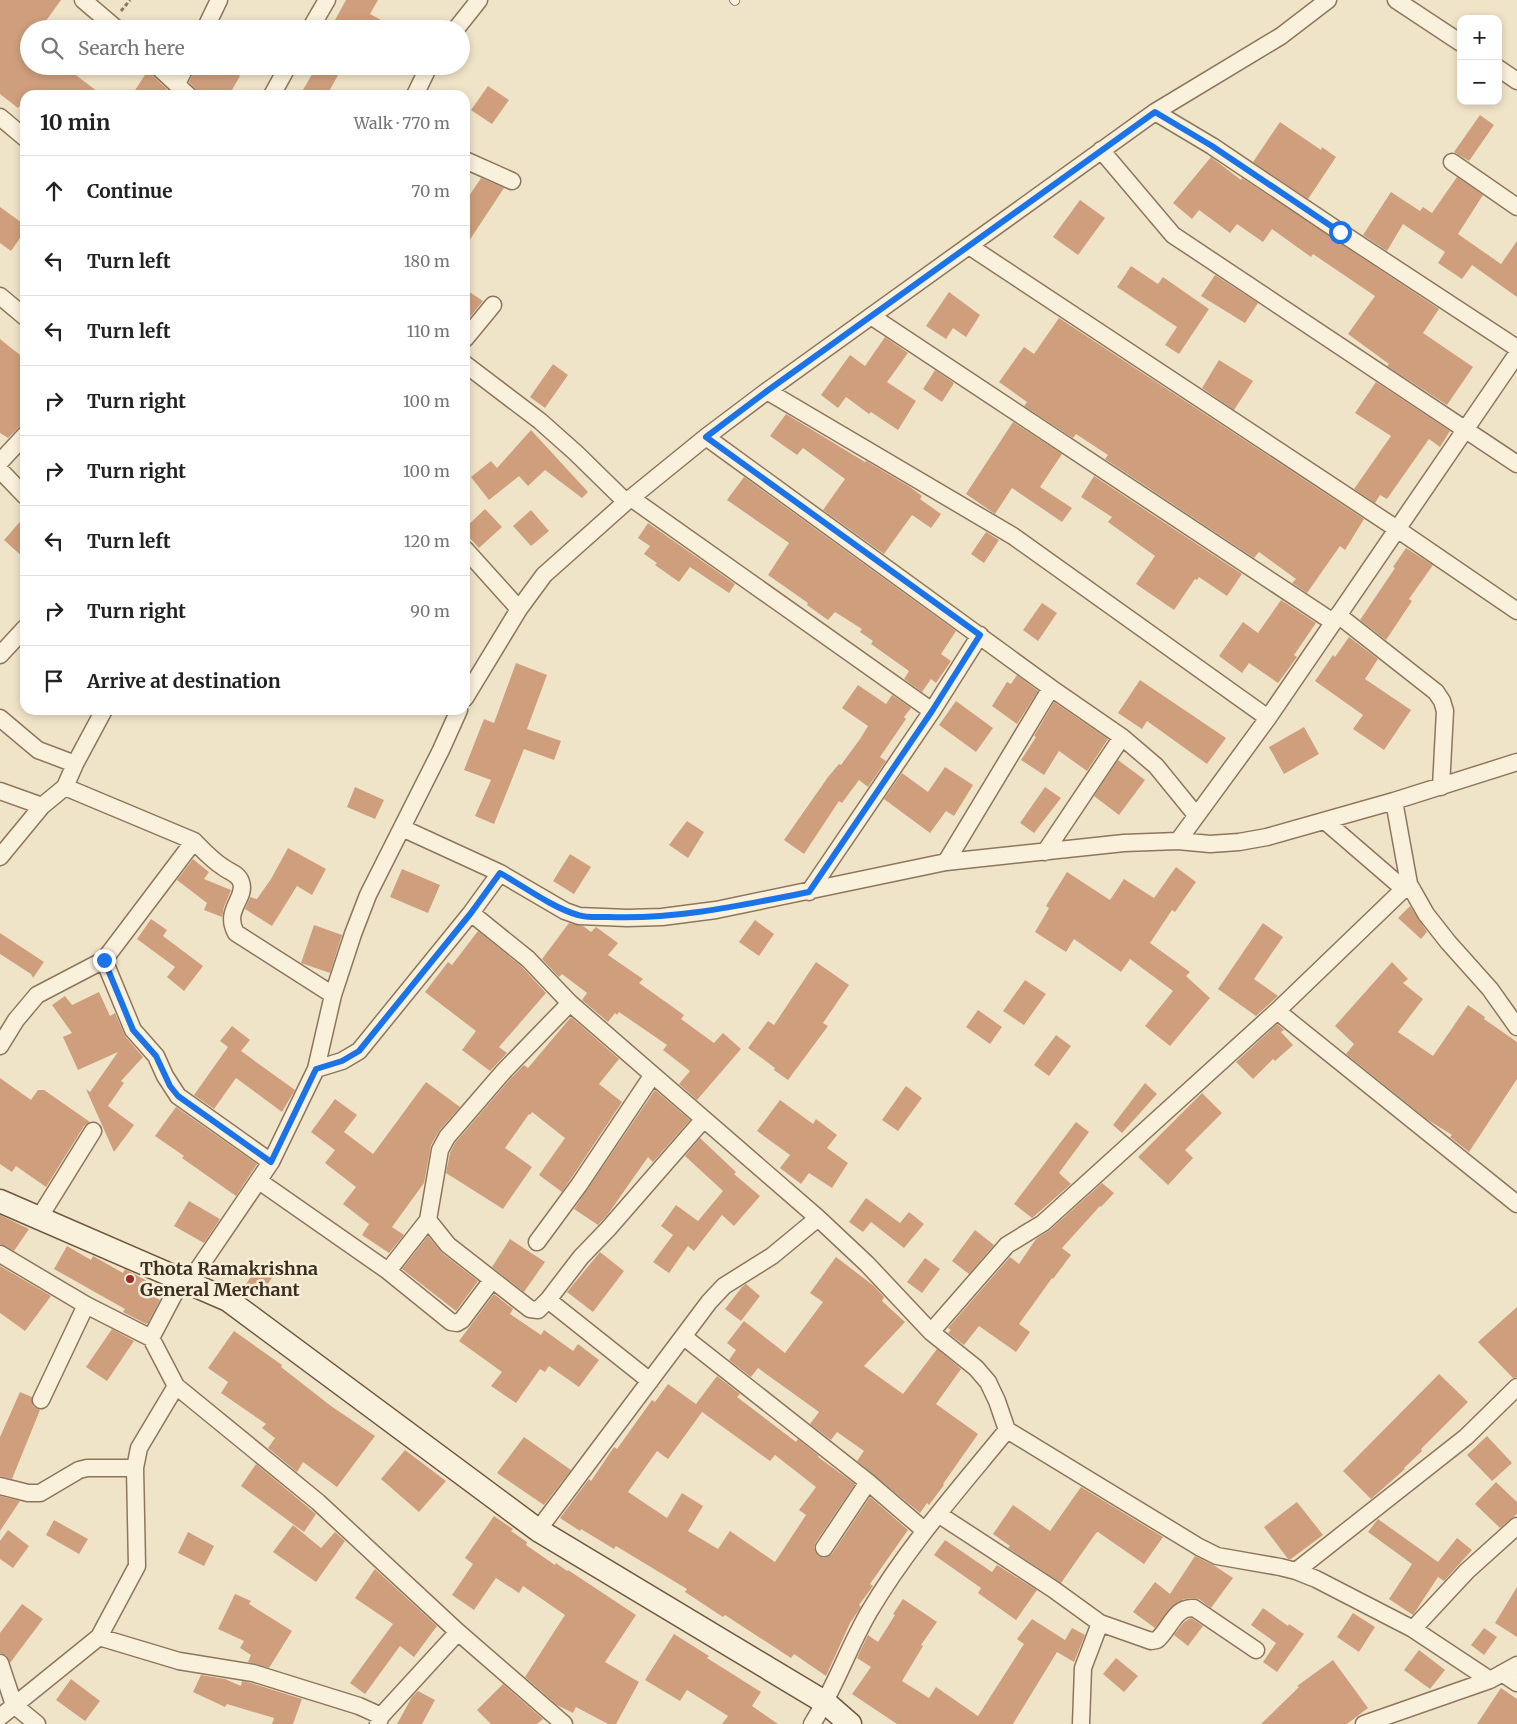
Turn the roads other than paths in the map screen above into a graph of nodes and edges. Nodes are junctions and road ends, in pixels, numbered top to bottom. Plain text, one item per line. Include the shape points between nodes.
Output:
1 (83, 0) edge
2 (219, 0) edge
3 (327, 0) edge
4 (479, 0) edge
5 (1328, 0) edge
6 (1396, 0) edge
7 (106, 20) edge
8 (209, 20) edge
9 (315, 20) edge
10 (463, 20) edge
11 (1457, 40) edge
12 (1502, 71) edge
13 (166, 75) edge
14 (184, 75) edge
15 (283, 75) edge
16 (425, 75) edge
17 (1517, 81) edge
18 (182, 90) edge
19 (275, 90) edge
20 (417, 90) edge
21 (1155, 112) junction
22 (0, 117) edge
23 (20, 134) edge
24 (1101, 150) junction
25 (470, 162) edge
26 (1452, 162) dead end
27 (512, 181) dead end
28 (1517, 206) edge
29 (969, 246) junction
30 (0, 296) edge
31 (493, 306) dead end
32 (20, 313) edge
33 (871, 316) junction
34 (470, 333) edge
35 (1517, 348) edge
36 (1517, 354) edge
37 (470, 368) edge
38 (767, 391) junction
39 (1466, 429) junction
40 (706, 437) junction
41 (20, 440) edge
42 (0, 462) edge
43 (1517, 464) edge
44 (0, 470) edge
45 (20, 491) edge
46 (628, 500) junction
47 (1397, 529) junction
48 (470, 554) edge
49 (519, 608) junction
50 (1517, 611) edge
51 (1335, 618) junction
52 (20, 633) edge
53 (980, 635) junction
54 (0, 655) edge
55 (1051, 688) junction
56 (470, 690) edge
57 (932, 711) junction
58 (101, 715) edge
59 (457, 715) edge
60 (0, 718) edge
61 (1268, 718) junction
62 (1122, 737) junction
63 (1517, 762) edge
64 (75, 764) junction
65 (65, 787) junction
66 (1441, 787) junction
67 (0, 791) edge
68 (1394, 801) junction
69 (42, 806) junction
70 (1196, 814) junction
71 (1325, 821) junction
72 (402, 828) junction
73 (194, 841) junction
74 (1178, 841) junction
75 (1045, 852) junction
76 (0, 856) edge
77 (946, 862) junction
78 (500, 873) junction
79 (1407, 887) junction
80 (809, 892) junction
81 (471, 913) junction
82 (104, 960) junction
83 (334, 995) junction
84 (570, 1003) junction
85 (1277, 1011) junction
86 (1517, 1027) edge
87 (0, 1046) edge
88 (316, 1069) junction
89 (652, 1076) junction
90 (703, 1120) junction
91 (93, 1131) dead end
92 (271, 1162) junction
93 (259, 1181) junction
94 (0, 1200) edge
95 (1517, 1204) edge
96 (39, 1218) junction
97 (818, 1218) junction
98 (428, 1220) junction
99 (537, 1242) dead end
100 (0, 1254) edge
101 (388, 1271) junction
102 (492, 1280) junction
103 (185, 1282) junction
104 (548, 1300) junction
105 (86, 1305) junction
106 (931, 1332) junction
107 (684, 1337) junction
108 (151, 1338) junction
109 (650, 1381) junction
110 (176, 1386) junction
111 (1517, 1386) edge
112 (41, 1400) dead end
113 (1007, 1430) junction
114 (135, 1468) junction
115 (868, 1482) junction
116 (0, 1486) edge
117 (938, 1514) junction
118 (1517, 1526) edge
119 (538, 1530) junction
120 (924, 1530) junction
121 (824, 1548) dead end
122 (1296, 1571) junction
123 (1100, 1623) junction
124 (1414, 1629) junction
125 (458, 1632) junction
126 (99, 1636) junction
127 (1256, 1650) dead end
128 (0, 1663) edge
129 (1517, 1665) edge
130 (1496, 1677) junction
131 (1517, 1683) edge
132 (826, 1703) junction
133 (14, 1705) junction
134 (0, 1717) edge
135 (380, 1720) edge
136 (37, 1724) edge
137 (564, 1724) edge
138 (812, 1724) edge
139 (850, 1724) edge
140 (1081, 1724) edge
141 (1364, 1724) edge

1 - 7 street
2 - 8 street
3 - 9 street
4 - 10 street
5 - 21 street via 1281,36
6 - 11 street
12 - 17 street
13 - 18 street
14 - 18 street
15 - 19 street
16 - 20 street
21 - 24 street
21 - 35 street via 1212,146
22 - 23 street
24 - 29 street
24 - 39 street via 1173,235
25 - 27 street
26 - 28 street
29 - 33 street
29 - 47 street
30 - 32 street
31 - 34 street
33 - 38 street
33 - 51 street
36 - 39 street
37 - 46 street via 540,421
38 - 40 street
38 - 61 street via 1013,536
39 - 43 street
39 - 47 street
40 - 46 street
40 - 53 street
41 - 42 street
44 - 45 street
46 - 49 street via 544,575
46 - 57 street
47 - 50 street
47 - 51 street
48 - 49 street
49 - 56 street
51 - 61 street
51 - 66 street via 1436,692 1442,700 1445,711
52 - 54 street
53 - 55 street
53 - 57 street
55 - 62 street
55 - 77 street
57 - 80 street
58 - 64 street
59 - 72 street
60 - 64 street via 38,750
61 - 70 street
62 - 70 street via 1156,766
62 - 75 street
63 - 66 street
64 - 65 street
65 - 69 street
65 - 73 street
66 - 68 street
67 - 69 street
68 - 71 street
68 - 79 street
69 - 76 street
70 - 74 street
71 - 74 street via 1240,842
71 - 79 street
72 - 78 street
72 - 83 street via 368,896
73 - 82 street
73 - 83 street via 240,881 242,888 231,917 236,933
74 - 75 street
75 - 77 street
77 - 80 street
78 - 80 street via 565,911 594,917 662,917
78 - 81 street
79 - 85 street
79 - 86 street
81 - 84 street via 528,959
81 - 88 street via 359,1051 342,1061
82 - 87 street via 37,995
82 - 92 street via 133,1030 156,1056 178,1096
83 - 88 street
84 - 89 street
84 - 98 street via 504,1071 447,1137 440,1150
85 - 95 street
85 - 106 street via 1043,1223 1007,1245
88 - 92 street
89 - 90 street
89 - 99 street
90 - 97 street
90 - 104 street via 581,1256
91 - 96 street
92 - 93 street
93 - 101 street
93 - 103 street
94 - 96 street
96 - 103 street
97 - 106 street
97 - 107 street via 772,1256 724,1286
98 - 101 street
98 - 102 street via 448,1245
100 - 105 street
101 - 102 street via 442,1316 457,1323 468,1314
102 - 104 street via 530,1309 538,1310
103 - 108 street
103 - 119 street via 228,1300
104 - 109 street
105 - 108 street
105 - 112 street
106 - 113 street via 976,1368 988,1382
107 - 109 street
107 - 115 street
108 - 110 street
109 - 119 street
110 - 114 street via 139,1448
110 - 125 street via 318,1502
111 - 122 street via 1466,1437
113 - 117 street
113 - 122 street via 1217,1556
114 - 116 street via 79,1470 40,1493
114 - 126 street via 137,1566
115 - 120 street
115 - 121 street
117 - 120 street
117 - 123 street
118 - 124 street via 1467,1571
119 - 132 street
120 - 132 street via 869,1613
122 - 124 street
123 - 127 street via 1151,1641 1157,1640 1180,1610 1194,1608
123 - 140 street via 1084,1668
124 - 130 street
125 - 135 street
125 - 137 street
126 - 133 street
126 - 135 street via 180,1661 253,1672 359,1706
128 - 133 street
129 - 130 street
130 - 131 street
130 - 141 street
132 - 138 street
132 - 139 street
133 - 134 street
133 - 136 street

